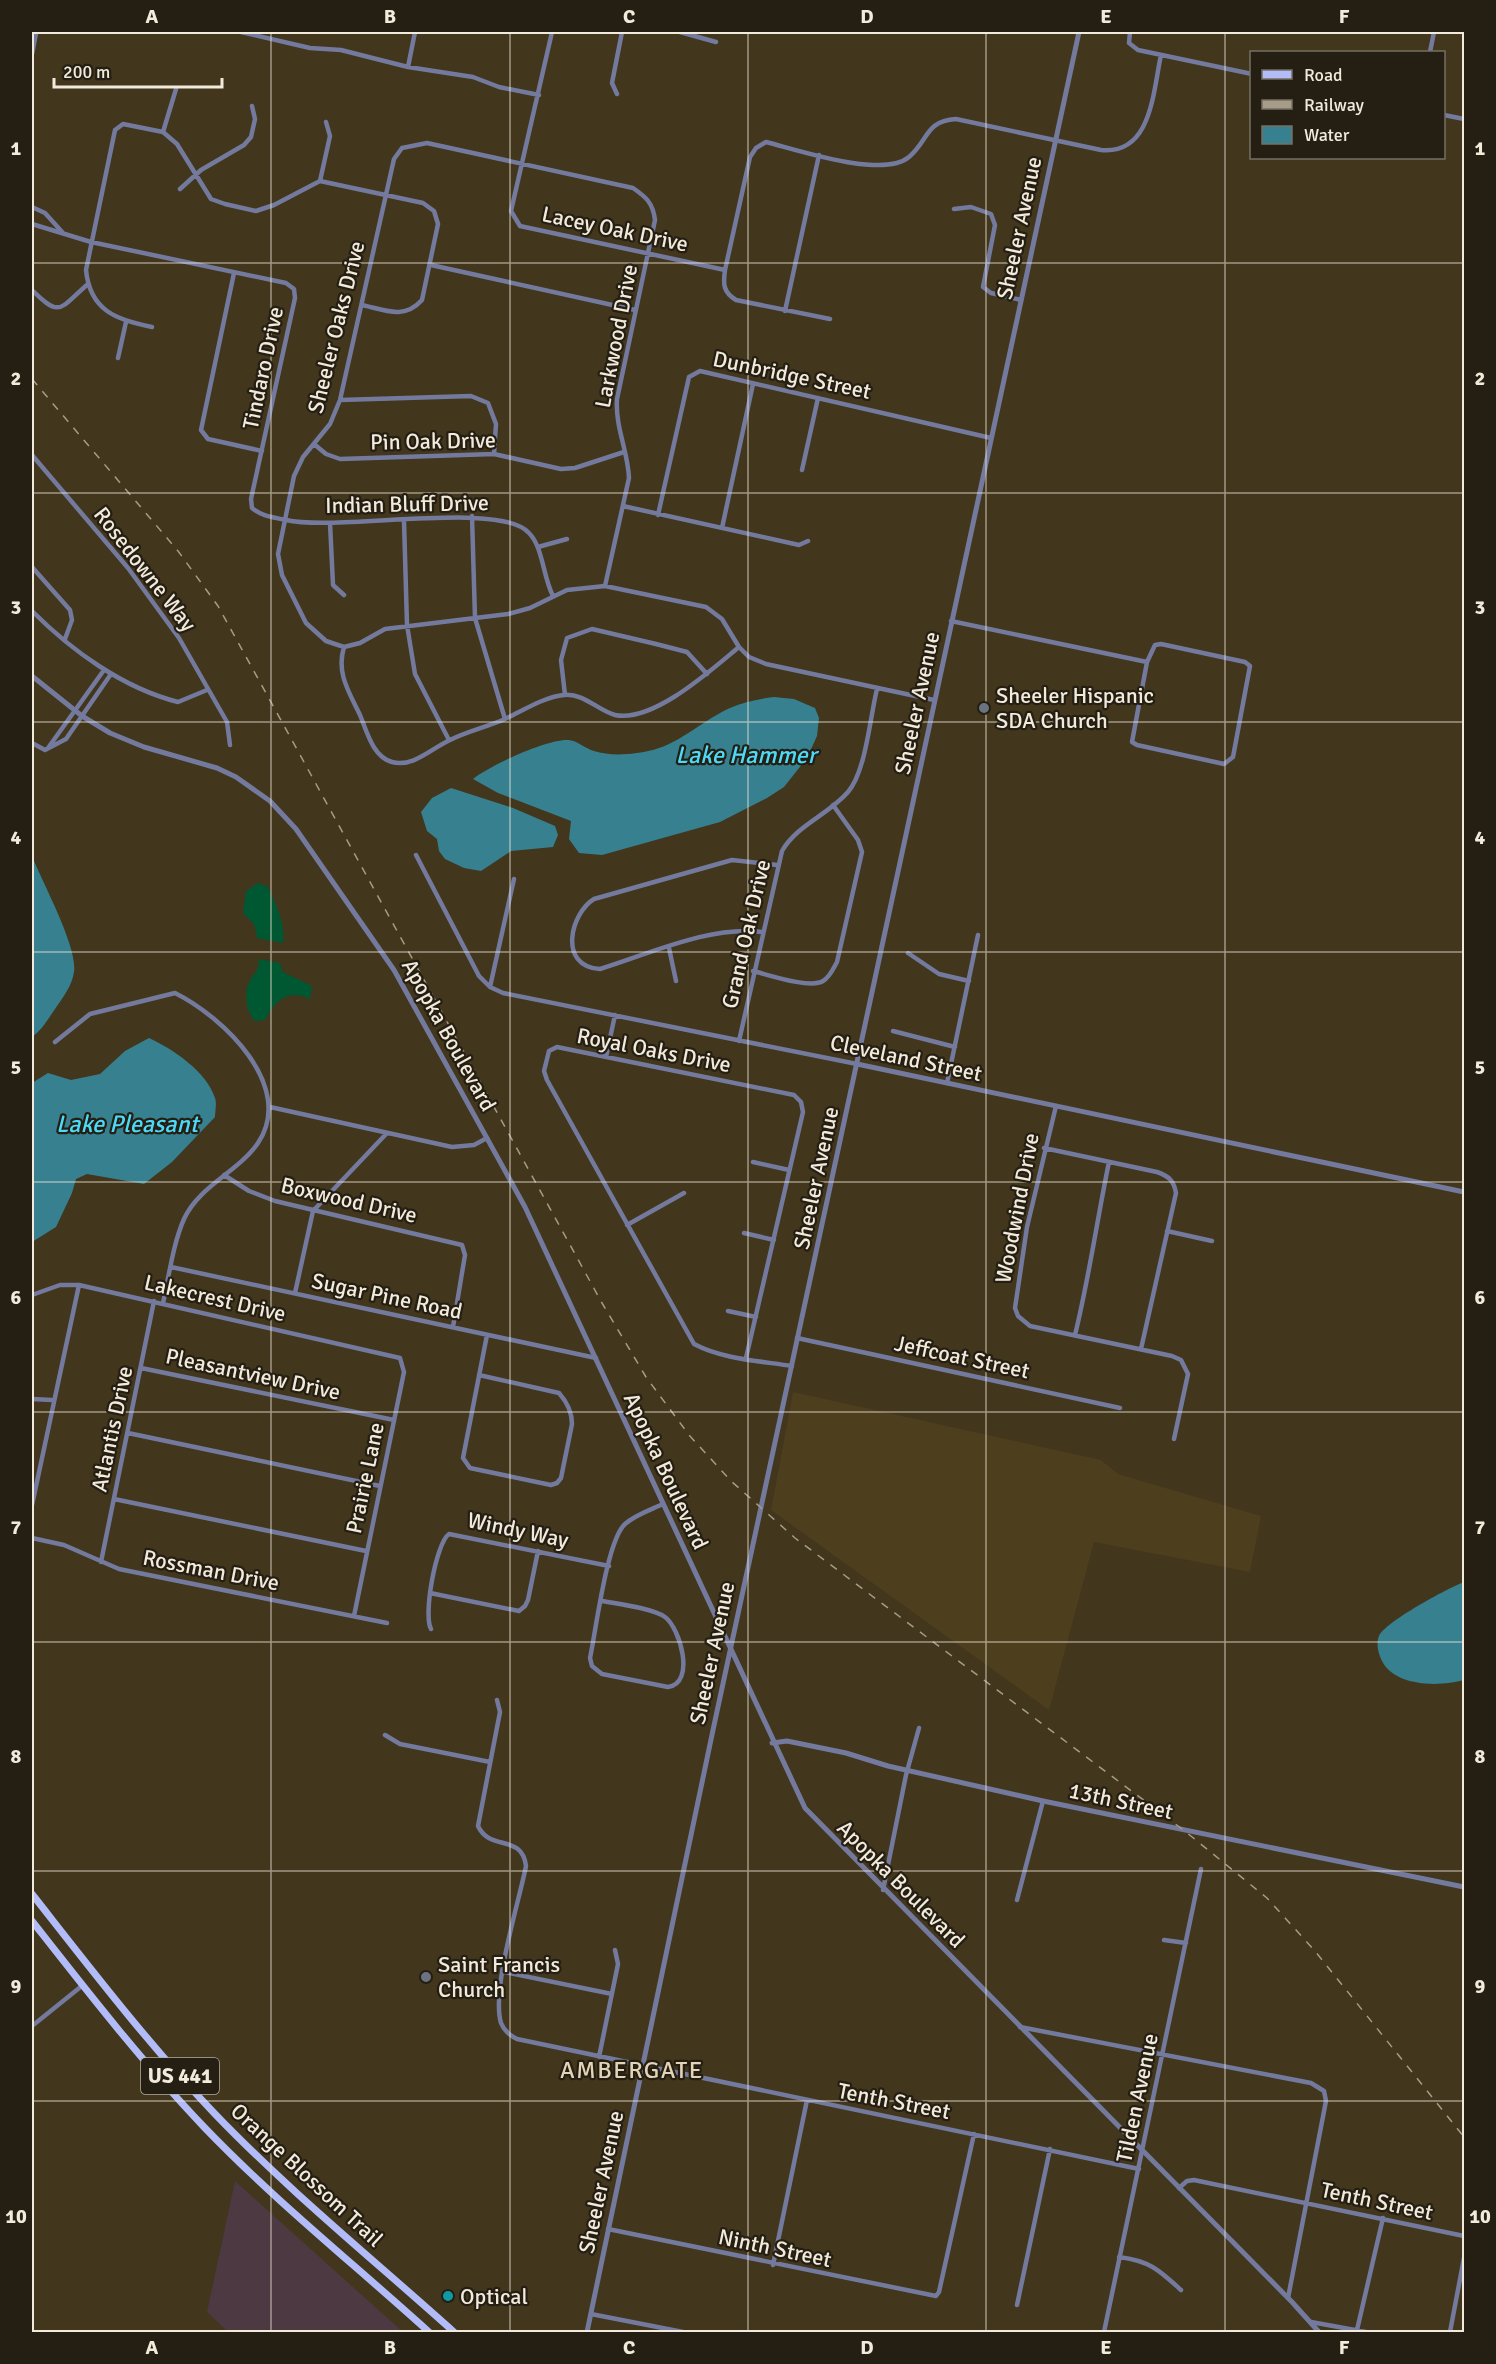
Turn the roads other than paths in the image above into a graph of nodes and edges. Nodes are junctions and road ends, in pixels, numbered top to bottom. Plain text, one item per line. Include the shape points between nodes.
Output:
1 (36, 32) edge
2 (241, 32) edge
3 (274, 32) edge
4 (416, 32) edge
5 (552, 32) edge
6 (622, 32) edge
7 (680, 32) edge
8 (1079, 32) edge
9 (1130, 32) edge
10 (1434, 32) edge
11 (272, 39) junction
12 (716, 42) dead end
13 (1430, 51) edge
14 (32, 53) edge
15 (1161, 55) junction
16 (408, 68) junction
17 (1250, 74) edge
18 (176, 89) dead end
19 (539, 94) junction
20 (617, 94) dead end
21 (252, 106) dead end
22 (1445, 115) edge
23 (1464, 119) edge
24 (326, 122) dead end
25 (163, 132) junction
26 (1055, 141) junction
27 (819, 155) junction
28 (522, 163) junction
29 (194, 176) junction
30 (320, 181) junction
31 (180, 189) dead end
32 (385, 195) junction
33 (32, 207) edge
34 (954, 209) dead end
35 (32, 224) edge
36 (65, 236) junction
37 (91, 242) junction
38 (648, 253) junction
39 (431, 265) junction
40 (724, 270) junction
41 (234, 273) junction
42 (88, 284) junction
43 (32, 290) edge
44 (1021, 300) junction
45 (362, 305) junction
46 (635, 310) junction
47 (785, 310) junction
48 (830, 319) dead end
49 (126, 322) junction
50 (152, 327) dead end
51 (118, 358) dead end
52 (753, 384) junction
53 (818, 398) junction
54 (340, 400) junction
55 (991, 438) junction
56 (314, 444) junction
57 (262, 451) junction
58 (624, 452) junction
59 (494, 454) junction
60 (32, 455) edge
61 (802, 470) dead end
62 (623, 506) junction
63 (658, 515) junction
64 (472, 516) junction
65 (285, 519) junction
66 (404, 521) junction
67 (330, 523) junction
68 (722, 528) junction
69 (567, 539) dead end
70 (808, 541) dead end
71 (538, 547) junction
72 (32, 567) edge
73 (605, 586) junction
74 (344, 595) dead end
75 (553, 596) junction
76 (32, 611) edge
77 (475, 618) junction
78 (951, 621) junction
79 (407, 625) junction
80 (65, 639) junction
81 (344, 647) junction
82 (740, 647) junction
83 (1147, 662) junction
84 (104, 670) junction
85 (707, 674) junction
86 (111, 675) junction
87 (32, 676) edge
88 (877, 689) junction
89 (207, 690) junction
90 (565, 695) junction
91 (934, 700) junction
92 (76, 711) junction
93 (82, 716) junction
94 (505, 719) junction
95 (449, 740) junction
96 (32, 743) edge
97 (230, 745) dead end
98 (45, 750) junction
99 (833, 805) junction
100 (416, 855) dead end
101 (777, 865) junction
102 (514, 879) dead end
103 (762, 932) junction
104 (978, 935) dead end
105 (669, 948) junction
106 (908, 953) dead end
107 (753, 971) junction
108 (676, 981) dead end
109 (969, 981) junction
110 (490, 987) junction
111 (615, 1015) junction
112 (893, 1031) dead end
113 (739, 1041) junction
114 (55, 1042) dead end
115 (955, 1047) junction
116 (606, 1057) junction
117 (857, 1064) junction
118 (947, 1083) junction
119 (1056, 1106) junction
120 (270, 1107) junction
121 (387, 1133) junction
122 (487, 1138) junction
123 (1044, 1148) junction
124 (753, 1162) dead end
125 (1109, 1162) junction
126 (789, 1170) junction
127 (224, 1175) junction
128 (1464, 1192) edge
129 (684, 1193) dead end
130 (313, 1211) junction
131 (627, 1225) junction
132 (1167, 1231) junction
133 (744, 1233) dead end
134 (774, 1240) junction
135 (1212, 1241) dead end
136 (171, 1267) junction
137 (79, 1285) junction
138 (295, 1293) junction
139 (32, 1295) edge
140 (154, 1301) junction
141 (163, 1303) junction
142 (728, 1311) dead end
143 (756, 1317) junction
144 (453, 1327) junction
145 (487, 1335) junction
146 (1075, 1335) junction
147 (797, 1338) junction
148 (1141, 1349) junction
149 (391, 1353) joint
150 (596, 1358) junction
151 (746, 1358) junction
152 (792, 1366) junction
153 (141, 1368) junction
154 (479, 1375) junction
155 (32, 1399) edge
156 (52, 1400) junction
157 (1120, 1408) dead end
158 (394, 1420) junction
159 (128, 1433) junction
160 (1174, 1439) dead end
161 (380, 1486) junction
162 (114, 1499) junction
163 (663, 1504) junction
164 (32, 1505) edge
165 (32, 1539) edge
166 (366, 1551) junction
167 (538, 1551) junction
168 (100, 1562) junction
169 (609, 1566) junction
170 (430, 1593) junction
171 (602, 1601) junction
172 (354, 1616) junction
173 (387, 1623) dead end
174 (431, 1629) dead end
175 (730, 1651) junction
176 (497, 1700) dead end
177 (920, 1728) dead end
178 (385, 1735) dead end
179 (772, 1743) junction
180 (490, 1762) junction
181 (908, 1771) junction
182 (1043, 1801) junction
183 (1202, 1869) dead end
184 (1464, 1887) edge
185 (883, 1890) junction
186 (32, 1894) edge
187 (1017, 1900) dead end
188 (32, 1921) edge
189 (1164, 1940) dead end
190 (1186, 1943) junction
191 (615, 1950) dead end
192 (504, 1972) junction
193 (96, 1975) junction
194 (83, 1985) junction
195 (612, 1994) junction
196 (32, 2026) edge
197 (1019, 2026) junction
198 (1162, 2056) junction
199 (599, 2057) junction
200 (643, 2066) junction
201 (191, 2088) junction
202 (179, 2100) junction
203 (807, 2100) junction
204 (974, 2134) junction
205 (1050, 2149) junction
206 (1143, 2152) junction
207 (1139, 2169) junction
208 (1179, 2188) junction
209 (297, 2193) junction
210 (1306, 2203) junction
211 (286, 2206) junction
212 (1383, 2218) junction
213 (608, 2229) junction
214 (1464, 2236) edge
215 (1119, 2257) junction
216 (1464, 2258) edge
217 (371, 2259) junction
218 (773, 2265) junction
219 (361, 2272) junction
220 (1181, 2290) dead end
221 (1288, 2298) junction
222 (1017, 2305) dead end
223 (591, 2314) junction
224 (1311, 2322) junction
225 (1357, 2330) junction
226 (429, 2332) edge
227 (454, 2332) edge
228 (587, 2332) edge
229 (683, 2332) edge
230 (1104, 2332) edge
231 (1319, 2332) edge
232 (1366, 2332) edge
233 (1450, 2332) edge

1 - 14 street
2 - 11 street
3 - 11 street
4 - 16 street
5 - 19 street, Lacey Oak Drive
6 - 20 street via 612,83
7 - 12 street
8 - 26 street, Sheeler Avenue
9 - 15 street via 1134,48
10 - 13 street
11 - 16 street via 341,50
15 - 17 street
15 - 26 street via 1144,128 1134,142 1111,151
16 - 19 street via 473,77 499,87
18 - 25 street
19 - 28 street, Lacey Oak Drive
21 - 29 street via 255,119 251,137
22 - 23 street
24 - 30 street via 330,136
25 - 29 street via 177,144
25 - 37 street via 123,124 115,130
26 - 27 street via 956,119 941,120 910,156 896,164 875,165
26 - 44 street, Sheeler Avenue
27 - 40 street via 766,142 756,148 750,157
27 - 47 street
28 - 32 street, Sheeler Oaks Drive via 428,143 411,144 394,159
28 - 38 street, Larkwood Drive via 633,188 648,198 655,220
28 - 38 street, Lacey Oak Drive via 511,211 520,226
29 - 30 street via 211,199 256,211
29 - 31 street
30 - 32 street
32 - 39 street via 423,203 434,211 438,224
32 - 45 street, Sheeler Oaks Drive
33 - 36 street via 45,213
34 - 44 street via 971,207 992,214 995,225 983,287 991,293
35 - 36 street, Tindaro Drive
36 - 37 street, Tindaro Drive
37 - 41 street, Tindaro Drive
37 - 42 street
38 - 40 street, Lacey Oak Drive
38 - 46 street, Larkwood Drive
39 - 45 street via 422,300 414,309 401,314
39 - 46 street
40 - 47 street via 727,295
41 - 57 street via 201,430 208,439
41 - 57 street, Tindaro Drive via 286,283 294,289
42 - 43 street via 55,309
42 - 49 street via 104,309
44 - 55 street, Sheeler Avenue
45 - 54 street, Sheeler Oaks Drive
46 - 58 street, Larkwood Drive via 617,399 616,420
47 - 48 street
49 - 50 street
49 - 51 street
52 - 53 street, Dunbridge Street
52 - 63 street, Dunbridge Street via 700,371 689,376
52 - 68 street
53 - 55 street, Dunbridge Street
53 - 61 street
54 - 56 street, Sheeler Oaks Drive via 330,424
54 - 59 street via 471,396 488,403 495,416
55 - 78 street, Sheeler Avenue
56 - 59 street, Pin Oak Drive via 340,459
56 - 65 street, Sheeler Oaks Drive via 294,476
57 - 65 street, Tindaro Drive via 252,508 261,515
58 - 59 street, Pin Oak Drive via 561,469
58 - 62 street, Larkwood Drive via 629,478
60 - 89 street, Rosedowne Way via 159,609
62 - 63 street
62 - 73 street, Larkwood Drive
63 - 68 street
64 - 66 street, Indian Bluff Drive
64 - 71 street, Indian Bluff Drive via 521,525
64 - 77 street
65 - 67 street, Indian Bluff Drive
65 - 81 street, Sheeler Oaks Drive via 278,554 282,575 306,623 326,641
66 - 67 street, Indian Bluff Drive
66 - 79 street
67 - 74 street via 333,585
68 - 70 street via 799,544
69 - 71 street
71 - 75 street, Indian Bluff Drive
72 - 80 street via 70,610 71,628
73 - 75 street via 567,590
73 - 82 street via 706,607 722,619
75 - 77 street via 530,608
76 - 80 street
77 - 79 street
77 - 94 street
78 - 83 street
78 - 91 street, Sheeler Avenue
79 - 81 street via 386,629
79 - 95 street via 415,674
80 - 84 street
81 - 95 street via 340,661 343,680 377,753 391,762 407,764
82 - 85 street
82 - 88 street via 749,657 766,664
83 - 83 street via 1132,742 1229,762 1250,666 1161,644 1150,650
84 - 86 street
84 - 92 street
85 - 90 street via 652,710 626,717
85 - 90 street via 687,652 592,629 567,638 561,660
86 - 89 street via 178,702
86 - 93 street
87 - 92 street, Apopka Boulevard
88 - 91 street
88 - 99 street, Grand Oak Drive via 859,771 847,794
89 - 97 street, Rosedowne Way via 227,722
90 - 94 street
91 - 117 street, Sheeler Avenue
92 - 93 street, Apopka Boulevard
92 - 98 street
93 - 98 street via 66,739
93 - 122 street, Apopka Boulevard via 127,741 228,773 279,809 386,957
94 - 95 street
96 - 98 street
99 - 101 street, Grand Oak Drive via 788,841
99 - 107 street via 862,852 837,962 822,982 810,984
100 - 110 street via 479,976
101 - 103 street, Grand Oak Drive
101 - 105 street via 732,860 594,899 579,912 572,947 580,965 600,969
102 - 110 street
103 - 105 street via 730,930
103 - 107 street, Grand Oak Drive
104 - 109 street
105 - 108 street
106 - 109 street via 939,974
107 - 113 street, Grand Oak Drive
109 - 115 street
110 - 111 street, Cleveland Street via 503,993
111 - 113 street, Cleveland Street
111 - 116 street
112 - 115 street
113 - 117 street, Cleveland Street
114 - 120 street via 90,1014 175,993 215,1020 250,1057 267,1089
115 - 118 street
116 - 126 street, Royal Oaks Drive via 794,1095 803,1112
116 - 131 street, Royal Oaks Drive via 557,1047 549,1051 544,1071
117 - 118 street, Cleveland Street
117 - 147 street, Sheeler Avenue
118 - 119 street, Cleveland Street
119 - 123 street, Woodwind Drive
119 - 128 street, Cleveland Street
120 - 121 street
120 - 127 street via 257,1144
121 - 122 street via 452,1148
121 - 130 street
122 - 150 street, Apopka Boulevard via 543,1244
123 - 125 street
123 - 146 street, Woodwind Drive via 1015,1308 1030,1326
124 - 126 street
125 - 132 street via 1171,1178 1176,1193
125 - 146 street
126 - 134 street, Royal Oaks Drive
127 - 130 street, Boxwood Drive via 249,1191
127 - 136 street via 198,1199 184,1219
129 - 131 street
130 - 138 street
130 - 144 street, Boxwood Drive via 462,1245 465,1255
131 - 151 street, Royal Oaks Drive via 694,1344
132 - 135 street
132 - 148 street
133 - 134 street
134 - 143 street, Royal Oaks Drive
136 - 138 street, Sugar Pine Road
136 - 141 street
137 - 139 street, Lakecrest Drive via 60,1285
137 - 140 street, Lakecrest Drive
137 - 156 street
138 - 144 street, Sugar Pine Road
140 - 141 street, Lakecrest Drive
140 - 153 street, Atlantis Drive
141 - 149 street, Lakecrest Drive
142 - 143 street
143 - 151 street, Royal Oaks Drive
144 - 145 street, Sugar Pine Road
145 - 150 street, Sugar Pine Road
145 - 154 street
146 - 148 street, Woodwind Drive
147 - 152 street, Sheeler Avenue
147 - 157 street, Jeffcoat Street
148 - 160 street, Woodwind Drive via 1172,1356 1186,1366 1187,1382
149 - 158 street, Prairie Lane via 400,1358 405,1372
150 - 163 street, Apopka Boulevard
151 - 152 street, Royal Oaks Drive
152 - 175 street, Sheeler Avenue
153 - 158 street, Pleasantview Drive
153 - 159 street, Atlantis Drive
154 - 154 street via 464,1464 550,1485 556,1483 561,1478 572,1424 564,1399 559,1393
155 - 156 street
156 - 164 street
158 - 161 street, Prairie Lane
159 - 161 street
159 - 162 street, Atlantis Drive
161 - 166 street, Prairie Lane
162 - 166 street
162 - 168 street, Atlantis Drive
163 - 169 street via 625,1524 614,1541
163 - 175 street, Apopka Boulevard
165 - 168 street, Rossman Drive via 64,1545
166 - 172 street, Prairie Lane
167 - 169 street, Windy Way
167 - 170 street, Windy Way via 449,1534 441,1544
167 - 170 street via 528,1600 519,1611
168 - 172 street, Rossman Drive
169 - 171 street
170 - 174 street, Windy Way via 427,1622
171 - 171 street via 659,1614 670,1622 684,1654 677,1684 668,1687 595,1671 590,1658
172 - 173 street, Rossman Drive
175 - 179 street, Apopka Boulevard
175 - 200 street, Sheeler Avenue
176 - 180 street via 500,1713
177 - 181 street
178 - 180 street via 400,1744
179 - 181 street, 13th Street via 787,1741 828,1749
179 - 185 street, Apopka Boulevard via 805,1808
180 - 192 street via 478,1826 489,1839 523,1852 526,1866
181 - 182 street, 13th Street
181 - 185 street
182 - 184 street, 13th Street
182 - 187 street
183 - 190 street, Tilden Avenue
185 - 197 street, Apopka Boulevard
186 - 193 main road, Orange Blossom Trail / US 441
188 - 194 main road, Orange Blossom Trail / US 441
189 - 190 street
190 - 198 street, Tilden Avenue
191 - 195 street via 618,1964
192 - 195 street
192 - 199 street, Tenth Street via 500,2016 507,2034
193 - 194 main road
193 - 201 main road, Orange Blossom Trail / US 441
194 - 196 street
194 - 202 main road, Orange Blossom Trail / US 441
195 - 199 street
197 - 198 street
197 - 206 street, Apopka Boulevard
198 - 206 street, Tilden Avenue
198 - 210 street via 1311,2083 1324,2091 1326,2101
199 - 200 street, Tenth Street
200 - 203 street, Tenth Street
200 - 213 street, Sheeler Avenue
201 - 202 main road
201 - 209 main road, Orange Blossom Trail / US 441
202 - 211 main road, Orange Blossom Trail / US 441
203 - 204 street, Tenth Street
203 - 218 street
204 - 205 street, Tenth Street
204 - 218 street, Ninth Street via 936,2296
205 - 207 street, Tenth Street
205 - 222 street
206 - 207 street, Tilden Avenue
206 - 208 street, Apopka Boulevard
207 - 215 street, Tilden Avenue
208 - 210 street, Tenth Street via 1191,2180
208 - 221 street, Apopka Boulevard
209 - 211 main road
209 - 217 main road, Orange Blossom Trail / US 441
210 - 212 street, Tenth Street
210 - 221 street
211 - 219 main road, Orange Blossom Trail / US 441
212 - 214 street, Tenth Street
212 - 225 street
213 - 218 street, Ninth Street
213 - 223 street, Sheeler Avenue
215 - 220 street via 1154,2266
215 - 230 street, Tilden Avenue
216 - 233 street
217 - 219 main road
217 - 227 main road, Orange Blossom Trail / US 441
219 - 226 main road, Orange Blossom Trail / US 441
221 - 224 street, Apopka Boulevard
223 - 228 street, Sheeler Avenue
223 - 229 street
224 - 225 street
224 - 231 street, Apopka Boulevard
225 - 232 street

